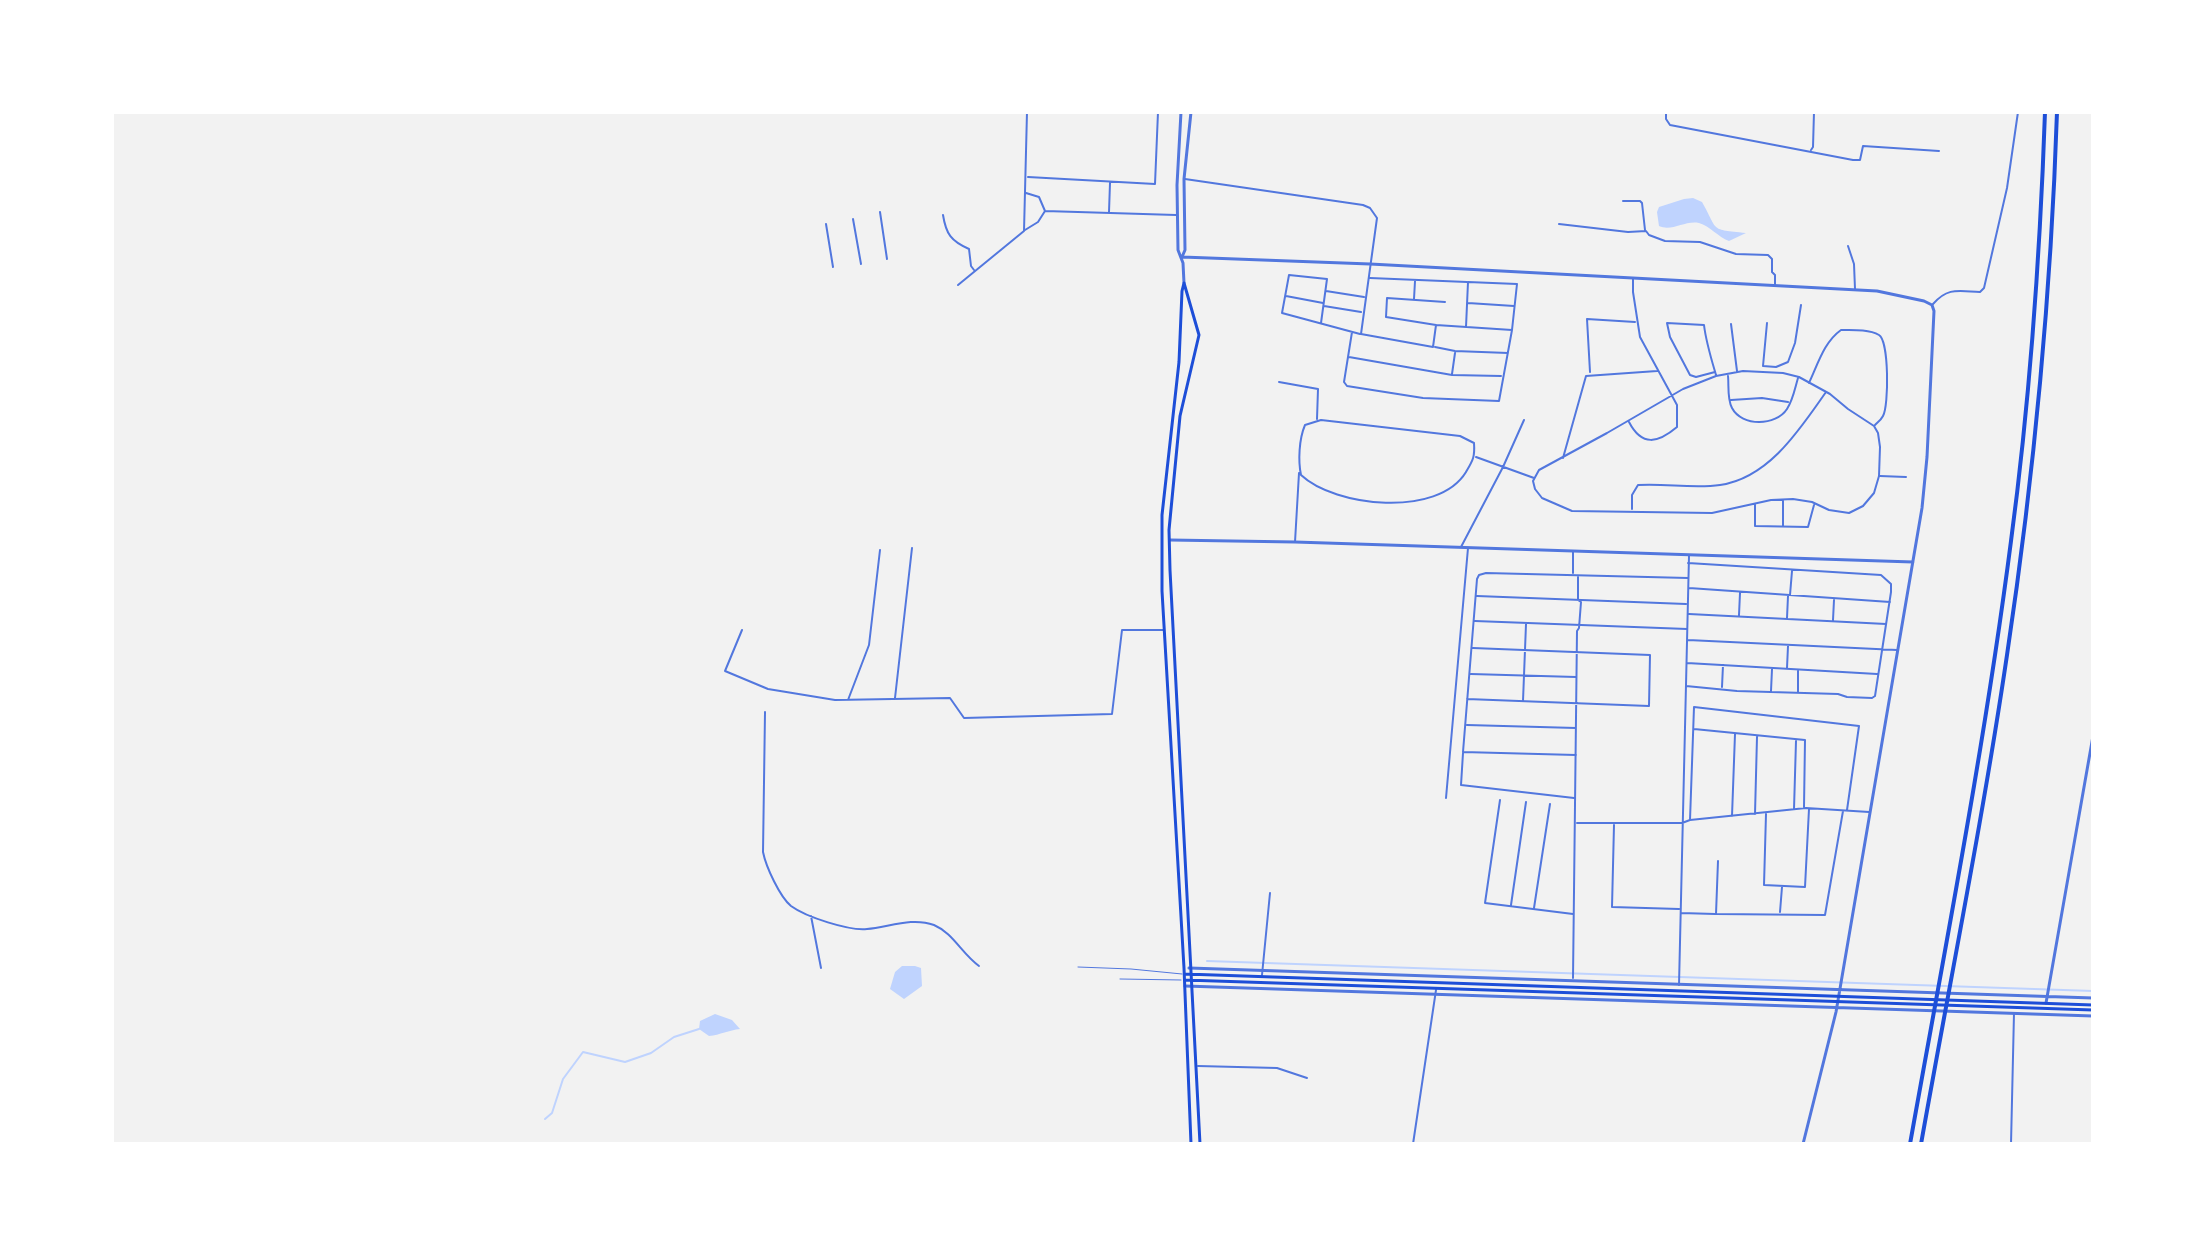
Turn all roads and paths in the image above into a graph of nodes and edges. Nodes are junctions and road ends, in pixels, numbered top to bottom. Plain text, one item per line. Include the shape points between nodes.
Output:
1 (1027, 112) edge
2 (1158, 112) edge
3 (1181, 112) edge
4 (1191, 112) edge
5 (1666, 112) edge
6 (1814, 112) edge
7 (2018, 112) edge
8 (2045, 112) edge
9 (2057, 112) edge
10 (1809, 151) junction
11 (1939, 151) dead end
12 (1026, 176) junction
13 (1184, 179) junction
14 (1110, 181) junction
15 (1025, 193) junction
16 (1623, 201) dead end
17 (1045, 211) junction
18 (880, 212) dead end
19 (1109, 213) junction
20 (943, 215) dead end
21 (1178, 216) junction
22 (853, 219) dead end
23 (826, 224) dead end
24 (1559, 224) dead end
25 (1024, 231) junction
26 (1646, 231) junction
27 (1848, 246) dead end
28 (1182, 257) junction
29 (887, 259) dead end
30 (861, 264) dead end
31 (1370, 264) junction
32 (833, 267) dead end
33 (975, 271) junction
34 (1369, 278) junction
35 (1633, 278) junction
36 (1415, 280) junction
37 (1468, 282) junction
38 (1184, 283) junction
39 (958, 285) dead end
40 (1775, 286) junction
41 (1855, 290) junction
42 (1325, 291) junction
43 (1285, 296) junction
44 (1366, 297) junction
45 (1414, 300) junction
46 (1445, 302) dead end
47 (1467, 303) junction
48 (1323, 304) junction
49 (1801, 305) dead end
50 (1932, 305) junction
51 (1515, 306) junction
52 (1364, 313) junction
53 (1637, 322) junction
54 (1321, 323) junction
55 (1767, 323) dead end
56 (1731, 324) dead end
57 (1436, 325) junction
58 (1466, 327) junction
59 (1512, 330) junction
60 (1352, 332) junction
61 (1361, 334) junction
62 (1433, 347) junction
63 (1455, 351) junction
64 (1508, 353) junction
65 (1348, 357) junction
66 (1763, 366) junction
67 (1658, 371) junction
68 (1762, 371) junction
69 (1715, 372) junction
70 (1737, 372) junction
71 (1728, 374) junction
72 (1452, 375) junction
73 (1590, 375) junction
74 (1716, 376) junction
75 (1504, 377) junction
76 (1799, 377) junction
77 (1279, 382) dead end
78 (1809, 383) junction
79 (1826, 392) junction
80 (1671, 395) junction
81 (1730, 401) junction
82 (1790, 403) junction
83 (1524, 420) dead end
84 (1317, 421) junction
85 (1628, 421) junction
86 (1874, 426) junction
87 (1475, 456) junction
88 (1563, 458) junction
89 (1503, 467) junction
90 (1299, 468) junction
91 (1879, 476) junction
92 (1906, 477) dead end
93 (1534, 478) junction
94 (1784, 499) junction
95 (1755, 503) junction
96 (1814, 503) junction
97 (1632, 511) junction
98 (1783, 526) junction
99 (1169, 540) junction
100 (1295, 542) junction
101 (1461, 547) junction
102 (1468, 547) junction
103 (912, 548) dead end
104 (880, 550) dead end
105 (1573, 551) junction
106 (1689, 554) junction
107 (1913, 562) junction
108 (1688, 563) junction
109 (1792, 569) junction
110 (1573, 575) junction
111 (1688, 578) junction
112 (1688, 588) junction
113 (1740, 592) junction
114 (1789, 595) junction
115 (1475, 596) junction
116 (1834, 599) junction
117 (1578, 600) junction
118 (1890, 602) junction
119 (1688, 604) junction
120 (1687, 613) junction
121 (1739, 616) junction
122 (1787, 619) junction
123 (1833, 620) junction
124 (1473, 621) junction
125 (1526, 623) junction
126 (1887, 624) junction
127 (1579, 625) junction
128 (1687, 629) junction
129 (742, 630) dead end
130 (1164, 630) junction
131 (1687, 640) junction
132 (1788, 645) junction
133 (1471, 648) junction
134 (1882, 649) junction
135 (1525, 650) junction
136 (1898, 650) junction
137 (1577, 652) junction
138 (1686, 663) junction
139 (1723, 665) junction
140 (1772, 668) junction
141 (1787, 669) junction
142 (1798, 670) junction
143 (1469, 674) junction
144 (1879, 674) junction
145 (1524, 676) junction
146 (1576, 677) junction
147 (1686, 686) junction
148 (1722, 688) junction
149 (1771, 692) junction
150 (1798, 693) junction
151 (895, 699) junction
152 (1467, 699) junction
153 (848, 700) junction
154 (1523, 701) junction
155 (1576, 703) junction
156 (765, 712) dead end
157 (1465, 725) junction
158 (1576, 728) junction
159 (1693, 729) junction
160 (1735, 733) junction
161 (1757, 735) junction
162 (2093, 736) edge
163 (1796, 739) junction
164 (1463, 752) junction
165 (1576, 755) junction
166 (1446, 798) dead end
167 (1575, 798) junction
168 (1500, 800) dead end
169 (1526, 802) dead end
170 (1550, 804) dead end
171 (1804, 808) junction
172 (1809, 808) junction
173 (1794, 809) junction
174 (1845, 810) junction
175 (1870, 812) junction
176 (1766, 813) junction
177 (1755, 814) junction
178 (1732, 816) junction
179 (1690, 820) junction
180 (1575, 823) junction
181 (1614, 823) junction
182 (1682, 823) junction
183 (1718, 861) dead end
184 (1782, 886) junction
185 (1270, 893) dead end
186 (1511, 907) junction
187 (1534, 909) junction
188 (1681, 911) junction
189 (1574, 914) junction
190 (1716, 914) junction
191 (811, 915) junction
192 (1780, 915) junction
193 (979, 966) dead end
194 (1078, 967) dead end
195 (821, 968) dead end
196 (1184, 968) junction
197 (1192, 969) junction
198 (1262, 971) junction
199 (1185, 974) junction
200 (1192, 975) junction
201 (1262, 977) junction
202 (1120, 979) dead end
203 (1573, 981) junction
204 (1185, 983) junction
205 (1193, 983) junction
206 (1679, 985) junction
207 (1840, 990) junction
208 (1435, 991) junction
209 (1839, 996) junction
210 (2046, 997) junction
211 (2093, 998) edge
212 (2046, 1003) junction
213 (1837, 1004) junction
214 (2093, 1005) edge
215 (2014, 1013) junction
216 (2093, 1013) edge
217 (1197, 1066) junction
218 (1307, 1078) dead end
219 (1191, 1144) edge
220 (1200, 1144) edge
221 (1413, 1144) edge
222 (1803, 1144) edge
223 (1910, 1144) edge
224 (1921, 1144) edge
225 (2011, 1144) edge

1 - 12 street
2 - 14 street via 1155,184
3 - 21 street
4 - 13 street
5 - 10 street via 1670,125
6 - 10 street
7 - 50 street via 1984,288 1948,291
8 - 223 highway via 2035,309 2019,475 1993,669
9 - 224 highway via 2046,310 2024,528 2005,670
10 - 11 street via 1853,160 1860,160 1863,146
12 - 14 street
12 - 15 street
13 - 28 street
13 - 31 street via 1370,208 1377,218
14 - 19 street
15 - 17 street via 1039,197
15 - 25 street
16 - 26 street via 1642,203
17 - 19 street
17 - 25 street
18 - 29 street
19 - 21 street
20 - 33 street via 954,242 969,249
21 - 28 street
22 - 30 street
23 - 32 street
24 - 26 street
25 - 33 street
26 - 40 street via 1665,241 1768,255
27 - 41 street
28 - 31 street
28 - 38 street
31 - 34 street
31 - 35 street
33 - 39 street
34 - 36 street
34 - 44 street
35 - 40 street
35 - 53 street
36 - 37 street
36 - 45 street
37 - 47 street
37 - 51 street via 1517,284
38 - 99 main road via 1199,335 1180,416
38 - 130 main road via 1162,515
40 - 41 street
41 - 50 street
42 - 43 street via 1327,279 1289,275
42 - 44 street
42 - 48 street
43 - 48 street
43 - 54 street via 1282,313
44 - 52 street
45 - 46 street
45 - 57 street via 1387,298 1386,317
47 - 51 street
47 - 58 street
48 - 52 street
48 - 54 street
49 - 66 street via 1788,362
50 - 107 street via 1927,457
51 - 59 street
52 - 61 street
53 - 67 street
53 - 73 street via 1587,319
54 - 60 street
55 - 66 street
56 - 70 street
57 - 58 street
57 - 62 street
58 - 59 street
59 - 64 street
60 - 61 street
60 - 65 street
61 - 62 street
62 - 63 street
63 - 64 street
63 - 72 street
64 - 75 street
65 - 72 street
65 - 75 street via 1347,386 1423,398 1499,401
66 - 68 street
67 - 73 street
67 - 80 street
68 - 70 street
68 - 76 street
69 - 69 street via 1704,325 1667,323 1690,375
69 - 74 street
70 - 71 street
71 - 74 street
71 - 81 street
72 - 75 street
73 - 88 street via 1581,386
74 - 80 street
76 - 78 street
76 - 82 street
77 - 84 street via 1318,389
78 - 79 street
78 - 86 street via 1827,345 1841,330 1878,334 1884,341 1887,368 1885,409
79 - 86 street
79 - 97 street via 1780,452 1753,472 1720,485 1638,485
80 - 85 street
80 - 85 street via 1678,415 1677,427 1669,434 1652,441 1636,433
81 - 82 street via 1768,398
81 - 82 street via 1738,415 1757,421 1774,420
83 - 89 street
84 - 87 street via 1460,436 1474,443
84 - 90 street via 1302,432
85 - 88 street
86 - 91 street
87 - 89 street
87 - 90 street via 1455,486 1413,503 1376,502 1326,490 1305,480
88 - 93 street
89 - 93 street
89 - 101 street
90 - 100 street
91 - 92 street
91 - 96 street via 1874,493 1849,513
93 - 97 street via 1542,498 1572,511
94 - 95 street
94 - 96 street
94 - 98 street
95 - 97 street via 1712,513
95 - 98 street via 1755,526
96 - 98 street via 1808,527
99 - 100 street
99 - 197 main road
100 - 101 street
101 - 102 street
102 - 105 street
102 - 166 street
103 - 151 street
104 - 153 street via 869,645
105 - 106 street
105 - 110 street
106 - 107 street
106 - 108 street
107 - 136 street
108 - 109 street
108 - 111 street
109 - 114 street
109 - 118 street via 1881,575 1891,584
110 - 111 street
110 - 115 street via 1483,573
110 - 117 street via 1578,576
111 - 112 street
112 - 113 street
112 - 119 street
113 - 114 street
113 - 121 street
114 - 116 street
114 - 122 street
115 - 117 street
115 - 124 street
116 - 118 street
116 - 123 street
117 - 119 street
117 - 127 street
118 - 126 street
119 - 120 street
120 - 121 street
120 - 128 street
121 - 122 street
122 - 123 street
123 - 126 street
124 - 125 street
124 - 133 street
125 - 127 street
125 - 135 street
126 - 134 street
127 - 128 street
127 - 137 street
128 - 131 street
129 - 153 street via 725,671 768,689
130 - 151 street via 1122,630 1112,714 964,718 950,698
130 - 196 main road
131 - 132 street
131 - 138 street
132 - 134 street
132 - 141 street
133 - 135 street
133 - 143 street
134 - 136 street
134 - 144 street
135 - 137 street
135 - 145 street
136 - 175 street
137 - 146 street
137 - 155 street via 1650,655 1649,706
138 - 139 street
138 - 147 street
139 - 140 street
139 - 148 street
140 - 141 street
140 - 149 street
141 - 142 street
142 - 144 street
142 - 150 street
143 - 145 street
143 - 152 street
144 - 150 street via 1872,698
145 - 146 street
145 - 154 street
146 - 155 street
147 - 148 street
147 - 182 street
148 - 149 street
149 - 150 street
151 - 153 street
152 - 154 street
152 - 157 street
154 - 155 street
155 - 158 street
156 - 191 street via 765,863 790,905
157 - 158 street
157 - 164 street
158 - 165 street
159 - 160 street
159 - 174 street via 1694,707 1859,726
159 - 179 street
160 - 161 street
160 - 178 street
161 - 163 street
161 - 177 street
162 - 210 street
163 - 171 street via 1805,740
163 - 173 street
164 - 165 street
164 - 167 street via 1461,785
165 - 167 street
167 - 180 street
168 - 186 street via 1485,903
169 - 186 street
170 - 187 street
171 - 172 street
171 - 173 street
172 - 174 street
172 - 184 street via 1805,887
173 - 176 street
174 - 175 street
174 - 192 street via 1825,915
175 - 207 street
176 - 177 street
176 - 184 street via 1764,885
177 - 178 street
178 - 179 street
179 - 182 street
180 - 181 street
180 - 189 street
181 - 182 street
181 - 188 street via 1612,907
182 - 188 street
183 - 190 street
184 - 192 street
185 - 198 street
186 - 187 street
187 - 189 street
188 - 190 street
188 - 206 street
189 - 203 street
190 - 192 street
191 - 193 street via 854,930 907,922 936,926
191 - 195 street
194 - 199 lane
196 - 197 street
196 - 199 main road
197 - 198 street
197 - 200 main road
198 - 201 street
198 - 203 street
199 - 200 main road
199 - 204 main road
200 - 201 main road
200 - 205 main road
201 - 209 main road
202 - 204 lane
203 - 206 street
204 - 205 main road
204 - 219 main road
205 - 208 main road
205 - 217 main road
206 - 207 street
207 - 209 street
207 - 210 street
208 - 213 main road
208 - 221 street
209 - 212 main road
209 - 213 street
210 - 211 street
210 - 212 street
212 - 214 main road
213 - 215 street
213 - 216 main road
213 - 222 street
215 - 216 street
215 - 225 street
217 - 218 street via 1277,1068
217 - 220 main road

